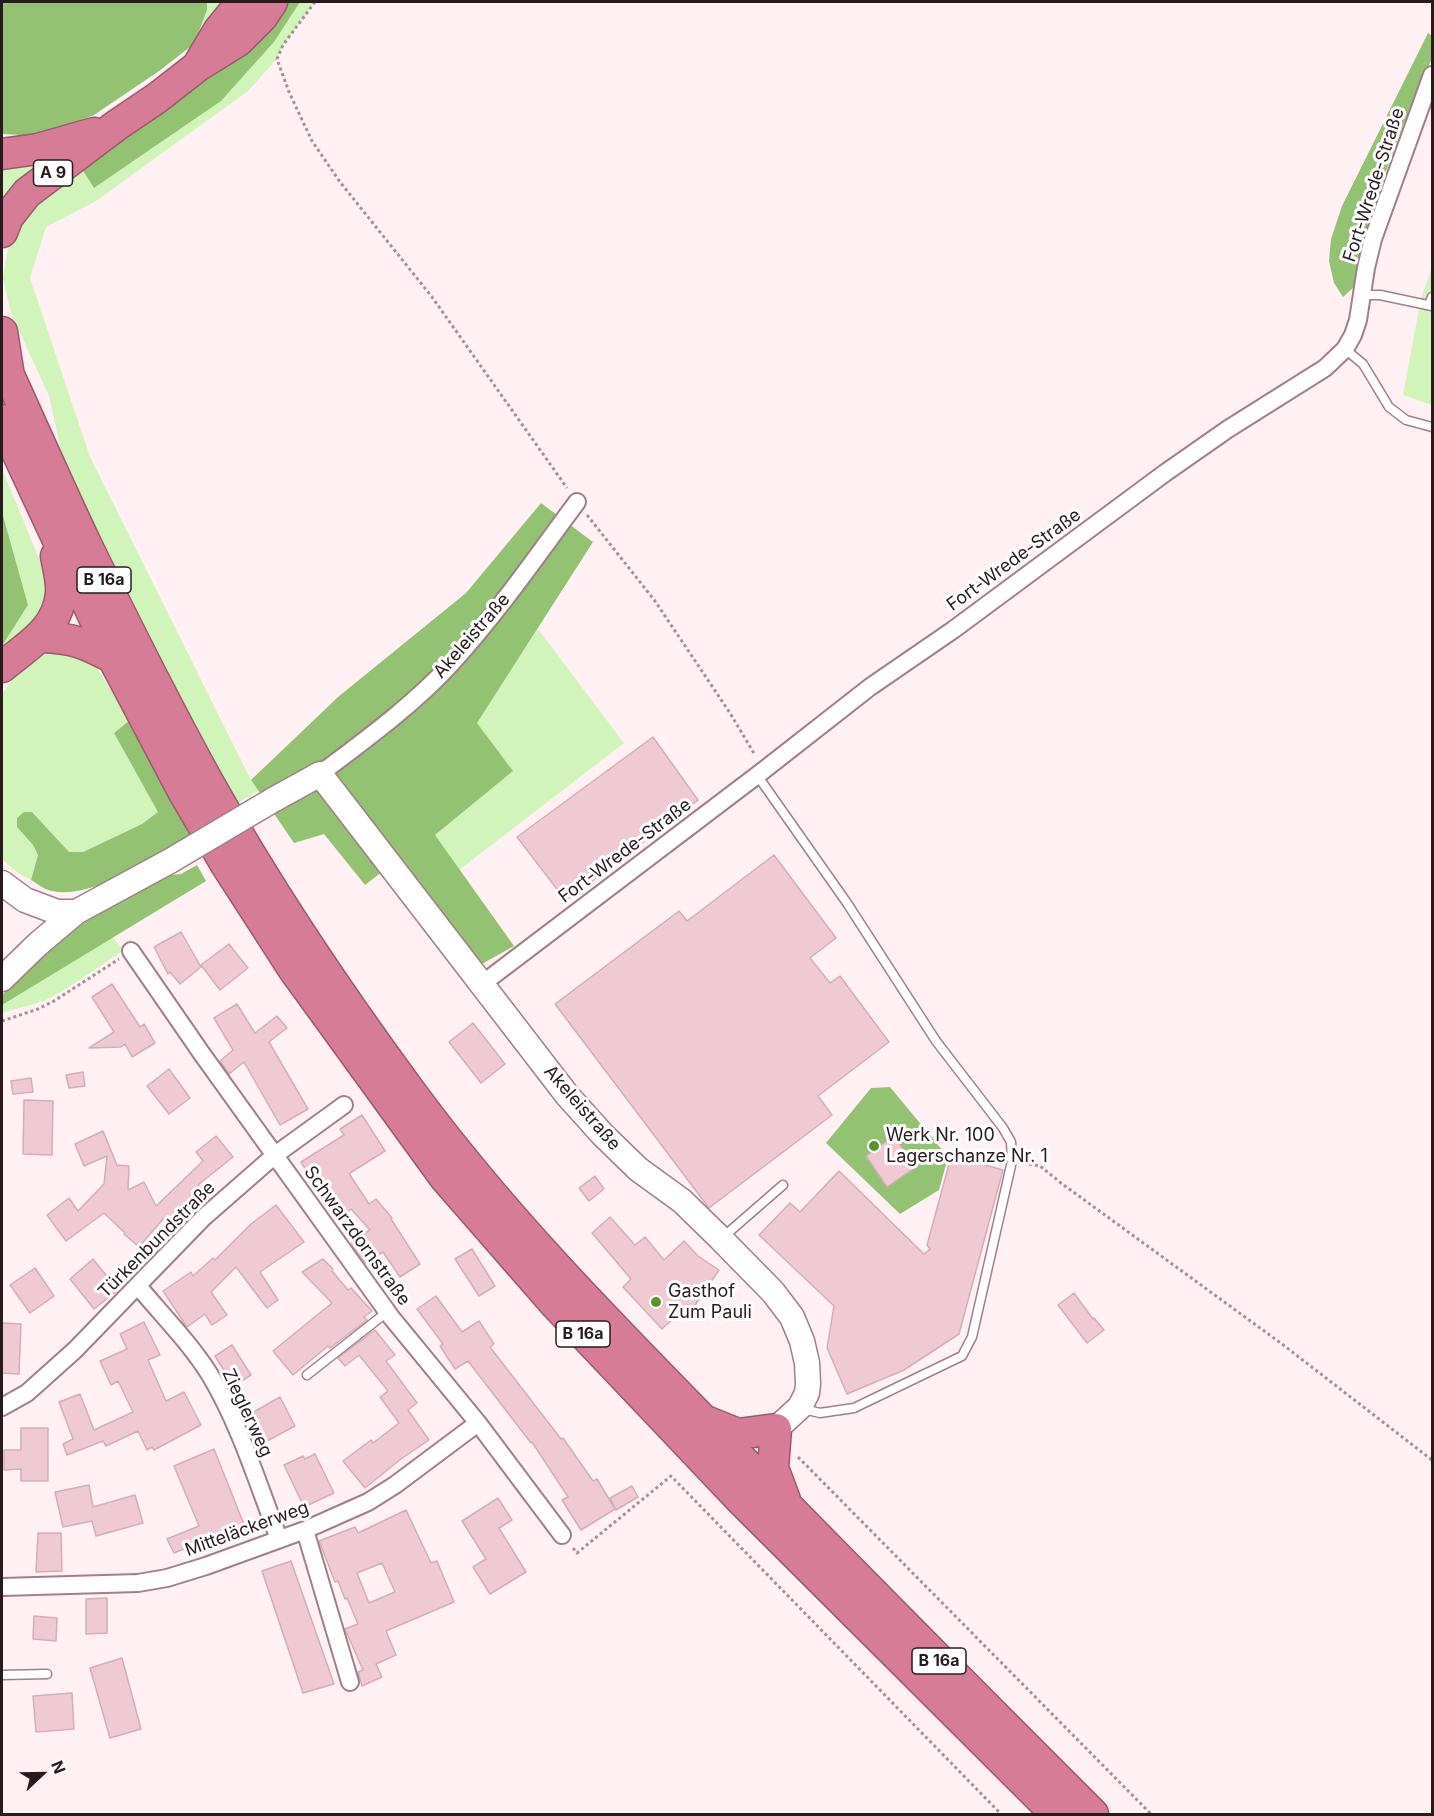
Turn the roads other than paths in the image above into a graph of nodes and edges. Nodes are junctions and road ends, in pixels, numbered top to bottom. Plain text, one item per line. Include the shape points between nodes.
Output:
1 (238, 2) edge
2 (272, 2) edge
3 (198, 66) junction
4 (1432, 75) edge
5 (117, 125) junction
6 (2, 154) edge
7 (2, 232) edge
8 (1361, 295) junction
9 (1431, 303) edge
10 (2, 332) edge
11 (1345, 350) junction
12 (5, 368) edge
13 (2, 420) edge
14 (1432, 427) edge
15 (577, 502) road end
16 (45, 515) junction
17 (41, 637) junction
18 (113, 658) junction
19 (2, 667) edge
20 (760, 773) junction
21 (320, 774) junction
22 (2, 882) edge
23 (76, 912) junction
24 (130, 951) road end
25 (2, 979) edge
26 (482, 984) junction
27 (344, 1105) dead end
28 (275, 1155) junction
29 (783, 1185) dead end
30 (721, 1239) junction
31 (138, 1286) junction
32 (387, 1312) junction
33 (307, 1375) dead end
34 (2, 1407) edge
35 (800, 1407) junction
36 (703, 1420) junction
37 (477, 1423) junction
38 (784, 1440) junction
39 (787, 1506) junction
40 (304, 1530) junction
41 (562, 1535) road end
42 (279, 1539) junction
43 (2, 1587) edge
44 (46, 1674) dead end
45 (2, 1675) edge
46 (350, 1682) dead end
47 (1056, 1815) edge
48 (1093, 1815) edge

1 - 3 highway, A 9
2 - 3 highway, A 9 via 238,41
3 - 5 highway, A 9
4 - 8 street, Fort-Wrede-Straße via 1373,239
5 - 6 highway, A 9 via 56,145
5 - 7 highway, A 9 via 27,193 8,217
8 - 9 lane
8 - 11 street, Fort-Wrede-Straße via 1358,320
10 - 12 highway
11 - 14 lane via 1363,364 1389,407 1406,420
11 - 20 street, Fort-Wrede-Straße via 1325,368 1165,473 870,687
12 - 36 highway, B 16a via 85,542 207,780 356,1018 475,1175 547,1257
13 - 16 highway, B 16a
15 - 21 street, Akeleistraße via 502,605 449,666 370,737
16 - 17 highway via 62,592 51,623
16 - 18 highway, B 16a
17 - 18 highway via 79,641
17 - 19 highway
18 - 47 highway, B 16a via 237,883 294,970 446,1178 554,1303 730,1488
20 - 26 street, Fort-Wrede-Straße
20 - 35 lane via 936,1041 1011,1142 1012,1161 972,1337 962,1356 854,1408 820,1413
21 - 23 street, Akeleistraße, bridge
21 - 26 street, Akeleistraße
22 - 23 street via 25,900 57,912
23 - 25 street, Akeleistraße
24 - 28 street, Schwarzdornstraße
26 - 30 street, Akeleistraße via 567,1095 603,1135
27 - 28 street, Türkenbundstraße
28 - 31 street, Türkenbundstraße via 203,1218
28 - 32 street, Schwarzdornstraße
29 - 30 lane
30 - 35 street, Akeleistraße via 792,1317 807,1363 807,1393
31 - 34 street, Türkenbundstraße via 50,1374
31 - 42 street, Zieglerweg via 209,1374 230,1415
32 - 33 lane
32 - 37 street, Schwarzdornstraße
35 - 38 street
36 - 38 highway via 738,1434
36 - 39 highway, B 16a
37 - 40 street, Mitteläckerweg via 368,1502
37 - 41 street, Schwarzdornstraße
38 - 39 highway via 773,1468
39 - 48 highway, B 16a
40 - 42 street, Mitteläckerweg
40 - 46 street
42 - 43 street, Mitteläckerweg via 206,1566 138,1584
44 - 45 lane

